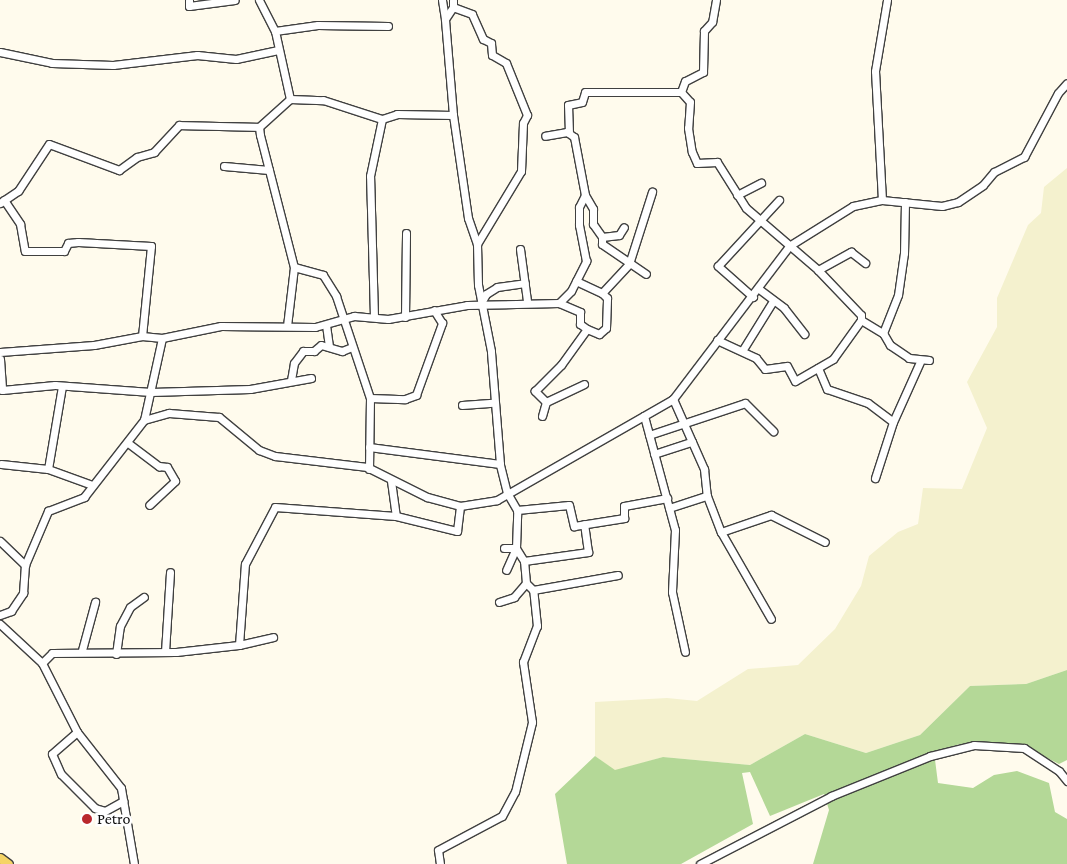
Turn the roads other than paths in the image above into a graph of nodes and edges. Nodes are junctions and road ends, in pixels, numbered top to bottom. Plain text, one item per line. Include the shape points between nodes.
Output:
1 (189, 0) edge
2 (235, 0) edge
3 (259, 0) edge
4 (442, 0) edge
5 (716, 0) edge
6 (887, 0) edge
7 (453, 3) edge
8 (445, 19) junction
9 (388, 26) dead end
10 (275, 31) junction
11 (278, 50) junction
12 (0, 52) edge
13 (1067, 83) edge
14 (680, 92) junction
15 (290, 98) junction
16 (453, 115) junction
17 (382, 119) junction
18 (259, 127) junction
19 (569, 132) junction
20 (545, 136) dead end
21 (224, 166) dead end
22 (269, 170) junction
23 (761, 184) dead end
24 (652, 192) dead end
25 (585, 195) junction
26 (737, 195) junction
27 (779, 200) dead end
28 (882, 200) junction
29 (2, 202) edge
30 (905, 202) junction
31 (758, 218) junction
32 (624, 227) dead end
33 (406, 233) dead end
34 (602, 237) junction
35 (477, 244) junction
36 (788, 246) junction
37 (520, 249) dead end
38 (864, 263) dead end
39 (629, 264) junction
40 (294, 267) junction
41 (818, 270) junction
42 (646, 274) dead end
43 (576, 281) junction
44 (525, 283) junction
45 (759, 289) junction
46 (602, 293) junction
47 (753, 297) junction
48 (528, 301) junction
49 (773, 301) junction
50 (558, 303) junction
51 (480, 304) junction
52 (434, 310) junction
53 (374, 317) junction
54 (405, 317) junction
55 (861, 320) junction
56 (343, 322) junction
57 (326, 325) junction
58 (287, 326) junction
59 (587, 329) junction
60 (883, 333) junction
61 (804, 334) dead end
62 (142, 336) junction
63 (162, 338) junction
64 (717, 340) junction
65 (329, 347) junction
66 (352, 347) junction
67 (742, 351) junction
68 (0, 352) edge
69 (0, 359) edge
70 (928, 360) dead end
71 (920, 362) junction
72 (818, 368) junction
73 (311, 378) dead end
74 (291, 380) junction
75 (584, 384) dead end
76 (62, 386) junction
77 (151, 392) junction
78 (370, 398) junction
79 (673, 399) junction
80 (546, 402) junction
81 (493, 403) junction
82 (462, 405) dead end
83 (542, 416) dead end
84 (644, 416) junction
85 (144, 420) junction
86 (684, 422) junction
87 (893, 422) junction
88 (773, 431) dead end
89 (649, 435) junction
90 (692, 442) junction
91 (128, 443) junction
92 (369, 447) junction
93 (654, 454) junction
94 (0, 464) edge
95 (500, 464) junction
96 (48, 469) junction
97 (370, 469) junction
98 (876, 478) dead end
99 (391, 482) junction
100 (92, 484) junction
101 (507, 493) junction
102 (707, 496) junction
103 (667, 498) junction
104 (149, 505) dead end
105 (460, 506) junction
106 (669, 508) junction
107 (517, 510) junction
108 (396, 516) junction
109 (584, 524) junction
110 (720, 532) junction
111 (0, 541) edge
112 (825, 542) dead end
113 (504, 548) dead end
114 (516, 548) junction
115 (524, 561) junction
116 (25, 565) junction
117 (506, 570) dead end
118 (170, 572) dead end
119 (618, 575) dead end
120 (526, 583) junction
121 (533, 590) junction
122 (144, 597) dead end
123 (95, 602) dead end
124 (499, 602) dead end
125 (0, 615) edge
126 (771, 619) dead end
127 (0, 624) edge
128 (272, 637) dead end
129 (239, 644) junction
130 (82, 650) junction
131 (165, 652) junction
132 (685, 652) dead end
133 (116, 654) junction
134 (42, 664) junction
135 (77, 732) junction
136 (1067, 781) edge
137 (123, 800) junction
138 (0, 858) edge
139 (8, 864) edge
140 (134, 864) edge
141 (440, 864) edge
142 (700, 864) edge

1 - 2 street via 189,6
3 - 10 street
4 - 8 street
5 - 14 street via 712,22 704,31 703,72 685,82
6 - 28 street via 875,71
7 - 8 street
7 - 35 street via 472,14 483,39 491,43 492,55 506,63 528,116 523,123 521,171
8 - 16 street
9 - 10 street via 318,25
10 - 11 street
11 - 12 street via 236,59 197,55 113,65 52,63
11 - 15 street
13 - 30 street via 1018,162 994,172 983,185 958,202 942,206
14 - 19 street via 585,92 582,102 568,105
14 - 26 street via 690,102 689,144 697,162 713,159
15 - 17 street via 323,100
15 - 18 street
16 - 17 street via 397,114
16 - 35 street via 466,203
17 - 53 street via 370,176
18 - 22 street
18 - 29 street via 180,125 154,152 119,170 49,144 18,191
19 - 20 street
19 - 25 street via 579,152
21 - 22 street
22 - 40 street
23 - 26 street
24 - 39 street
25 - 34 street via 592,210 593,224
25 - 43 street via 579,207 579,234 586,261
26 - 31 street
27 - 31 street
28 - 30 street
28 - 36 street via 853,206
29 - 62 street via 20,224 25,252 64,251 68,243 78,242 151,246
30 - 60 street via 904,253 898,294
31 - 36 street
31 - 47 street via 718,266
32 - 34 street via 619,235
33 - 54 street
34 - 39 street via 602,244
35 - 51 street
36 - 41 street
36 - 45 street
37 - 44 street
38 - 41 street via 851,252
39 - 42 street
39 - 46 street
40 - 56 street via 322,275 336,296
40 - 58 street
41 - 55 street via 861,315
43 - 46 street
43 - 50 street
44 - 48 street
44 - 51 street via 497,287 486,294
45 - 47 street
45 - 49 street
46 - 59 street via 607,298 606,328 599,334
47 - 64 street
48 - 50 street
48 - 51 street via 512,305
49 - 61 street
49 - 67 street
50 - 59 street via 580,312 580,324
51 - 52 street
51 - 81 street via 491,351
52 - 54 street
52 - 78 street via 442,323 416,395 405,399
53 - 54 street
53 - 56 street via 354,316
55 - 60 street
55 - 72 street via 848,334 846,345
56 - 57 street
56 - 66 street
57 - 58 street
57 - 65 street
58 - 63 street via 221,326
59 - 80 street via 561,365 535,391
60 - 71 street via 890,345
62 - 63 street
62 - 68 street via 94,345
63 - 77 street
64 - 67 street
64 - 79 street
65 - 66 street via 342,351
65 - 74 street via 303,351 294,363
66 - 78 street
67 - 72 street via 765,369 787,366 794,381
69 - 76 street via 2,390
70 - 71 street
71 - 87 street
72 - 87 street via 827,389 868,404
73 - 74 street
74 - 77 street via 250,389
75 - 80 street
76 - 77 street
76 - 96 street
77 - 85 street
78 - 92 street
79 - 84 street
79 - 86 street
80 - 83 street
81 - 82 street
81 - 95 street
84 - 89 street
84 - 101 street
85 - 91 street
85 - 97 street via 169,413 219,417 259,450 275,456
86 - 88 street via 708,418 745,403
86 - 89 street
86 - 90 street
87 - 98 street
89 - 93 street
90 - 93 street
90 - 102 street via 704,469
91 - 100 street
91 - 104 street via 159,466 167,467 175,481
92 - 95 street
92 - 97 street
93 - 103 street
94 - 96 street
95 - 101 street
96 - 100 street
97 - 99 street
99 - 105 street
99 - 108 street
100 - 116 street via 84,497 48,511
101 - 105 street via 497,500
101 - 107 street
102 - 106 street
102 - 110 street
103 - 106 street
103 - 109 street via 624,506 624,518
105 - 108 street via 457,531
106 - 132 street via 676,530 672,598
107 - 109 street via 569,505 574,526
107 - 114 street
108 - 129 street via 275,507 245,564
109 - 115 street via 588,552
110 - 112 street via 772,515
110 - 126 street
111 - 116 street
113 - 114 street
114 - 115 street
114 - 117 street
115 - 120 street
116 - 125 street via 23,593 11,611
118 - 131 street via 165,608
119 - 121 street
120 - 121 street
120 - 124 street via 514,597
121 - 141 street via 537,626 523,662 532,722 515,792 502,816 438,850
122 - 133 street via 130,607 120,626
123 - 130 street
127 - 134 street
128 - 129 street via 259,643
129 - 131 street
130 - 133 street
130 - 134 street via 52,652
131 - 133 street
134 - 135 street
135 - 137 street via 114,777
135 - 137 street via 52,754 61,774 95,808 105,811
136 - 142 street via 1059,771 1024,748 974,745 930,756 831,796
137 - 140 street via 132,836 129,842
138 - 139 main road

